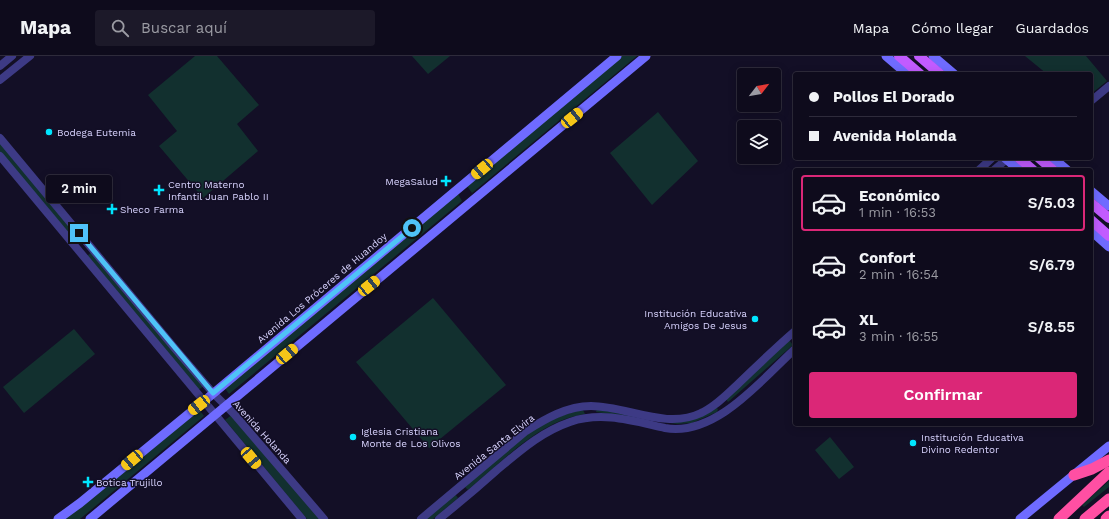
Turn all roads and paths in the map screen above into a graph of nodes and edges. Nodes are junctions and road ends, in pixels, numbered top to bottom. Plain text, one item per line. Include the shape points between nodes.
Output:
1 (12, 56) edge
2 (30, 56) edge
3 (617, 56) edge
4 (646, 56) edge
5 (886, 56) edge
6 (899, 56) edge
7 (919, 56) edge
8 (933, 56) edge
9 (0, 66) edge
10 (905, 72) edge
11 (918, 72) edge
12 (938, 72) edge
13 (952, 72) edge
14 (0, 80) edge
15 (1109, 86) edge
16 (1093, 99) edge
17 (0, 138) edge
18 (0, 156) edge
19 (990, 160) edge
20 (1004, 160) edge
21 (1008, 160) edge
22 (1021, 160) edge
23 (1041, 160) edge
24 (1055, 160) edge
25 (981, 168) edge
26 (996, 168) edge
27 (1017, 168) edge
28 (1030, 168) edge
29 (1051, 168) edge
30 (1065, 168) edge
31 (1093, 193) edge
32 (1093, 205) edge
33 (1109, 206) edge
34 (1109, 218) edge
35 (1093, 222) edge
36 (1093, 233) edge
37 (1109, 236) edge
38 (1109, 247) edge
39 (793, 333) edge
40 (793, 351) edge
41 (213, 393) junction
42 (203, 402) junction
43 (226, 406) junction
44 (215, 414) junction
45 (1109, 446) edge
46 (1109, 460) edge
47 (1109, 472) edge
48 (1074, 475) junction
49 (1109, 499) edge
50 (1109, 516) edge
51 (58, 519) edge
52 (90, 519) edge
53 (302, 519) edge
54 (324, 519) edge
55 (421, 519) edge
56 (439, 519) edge
57 (1020, 519) edge
58 (1059, 519) edge
59 (1085, 519) edge
60 (1106, 519) edge

1 - 9 street
2 - 14 street
3 - 41 main road, Avenida Los Próceres de Huandoy
4 - 43 main road
5 - 10 main road
6 - 11 main road
7 - 12 main road
8 - 13 main road
15 - 16 street
17 - 41 street, Avenida Holanda
18 - 42 street
19 - 25 street
20 - 26 street
21 - 27 main road
22 - 28 main road
23 - 29 main road
24 - 30 main road
31 - 33 main road
32 - 34 main road
35 - 37 main road
36 - 38 main road
39 - 55 street, Avenida Santa Elvira via 717,403 702,413 670,420 591,406 572,409 540,422
40 - 56 street, Avenida Santa Elvira via 730,408 705,423 692,427 667,428 601,416 558,426 534,440
41 - 42 main road, Avenida Los Próceres de Huandoy
41 - 43 street, Avenida Holanda
42 - 44 street
42 - 51 main road, Avenida Los Próceres de Huandoy
43 - 44 main road
43 - 54 street, Avenida Holanda
44 - 52 main road
44 - 53 street
45 - 48 main road
46 - 48 highway
47 - 58 highway
48 - 57 main road
49 - 59 highway
50 - 60 highway

